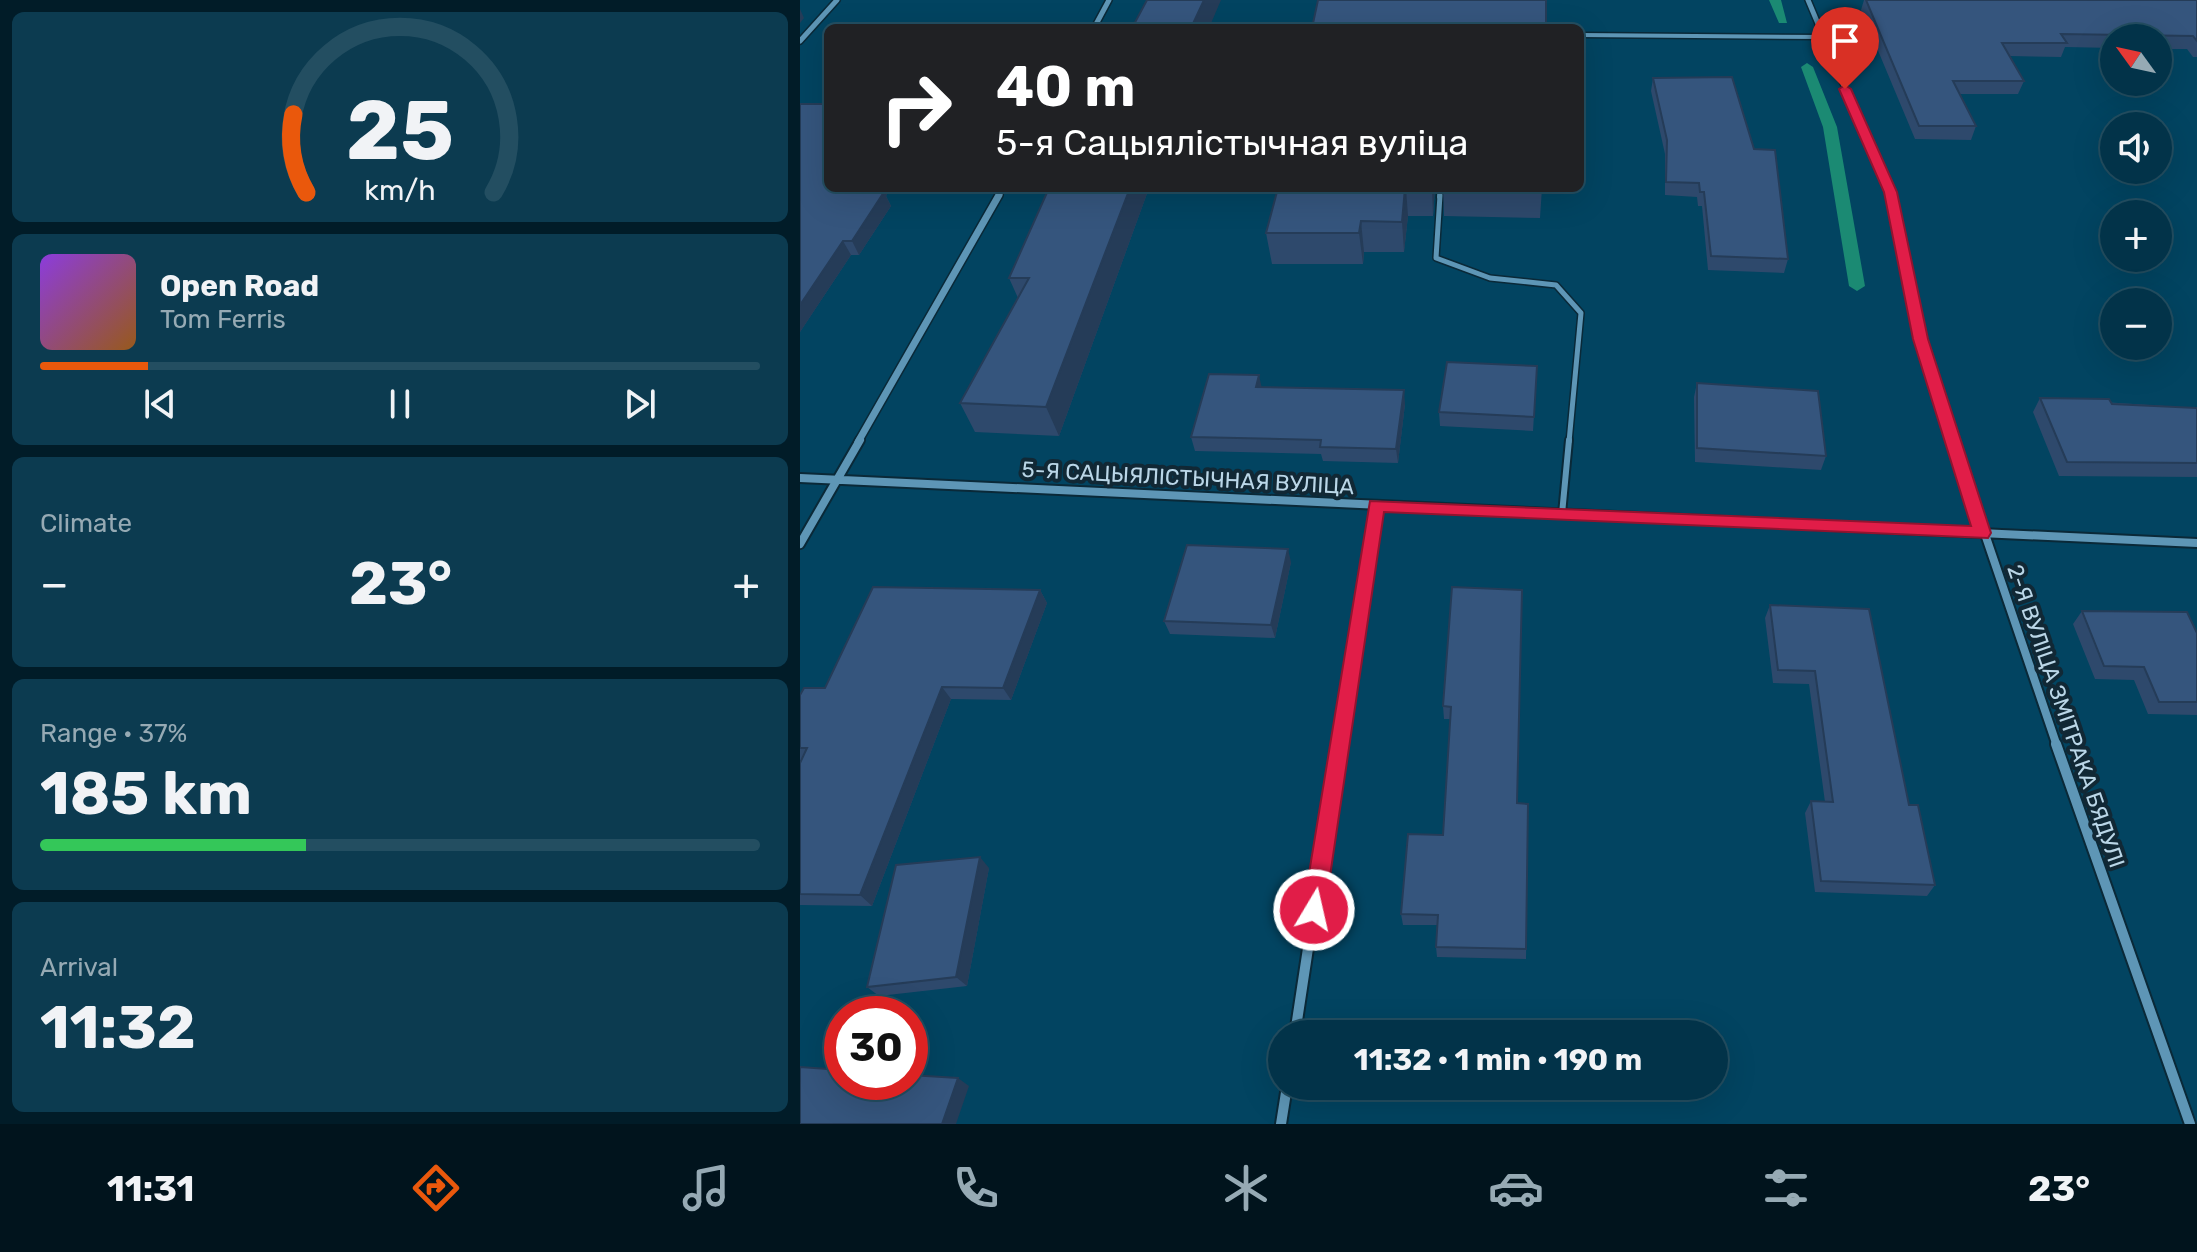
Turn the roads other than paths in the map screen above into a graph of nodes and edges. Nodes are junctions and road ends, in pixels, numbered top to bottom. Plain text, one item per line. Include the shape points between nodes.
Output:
1 (837, 0) edge
2 (1109, 0) edge
3 (1808, 0) edge
4 (1096, 24) edge
5 (1584, 35) edge
6 (1823, 37) junction
7 (800, 41) edge
8 (1001, 192) edge
9 (1440, 192) edge
10 (800, 478) edge
11 (836, 480) junction
12 (1376, 505) junction
13 (1562, 514) junction
14 (1982, 533) junction
15 (2197, 543) edge
16 (800, 544) edge
17 (1297, 1020) edge
18 (1285, 1100) edge
19 (1281, 1124) edge
20 (2190, 1124) edge

1 - 7 street
2 - 4 street
3 - 6 street, 2-Я ВУЛІЦА ЗМІТРАКА БЯДУЛІ
5 - 6 lane
6 - 14 street, 2-Я ВУЛІЦА ЗМІТРАКА БЯДУЛІ via 1890,192 1921,339
8 - 11 street
9 - 13 lane via 1436,258 1490,278 1556,285 1581,313
10 - 11 street, 5-Я САЦЫЯЛІСТЫЧНАЯ ВУЛІЦА
11 - 12 street, 5-Я САЦЫЯЛІСТЫЧНАЯ ВУЛІЦА
11 - 16 street
12 - 13 street, 5-Я САЦЫЯЛІСТЫЧНАЯ ВУЛІЦА
12 - 17 street
13 - 14 street, 5-Я САЦЫЯЛІСТЫЧНАЯ ВУЛІЦА
14 - 15 street, 5-Я САЦЫЯЛІСТЫЧНАЯ ВУЛІЦА
14 - 20 street, 2-Я ВУЛІЦА ЗМІТРАКА БЯДУЛІ
18 - 19 street

